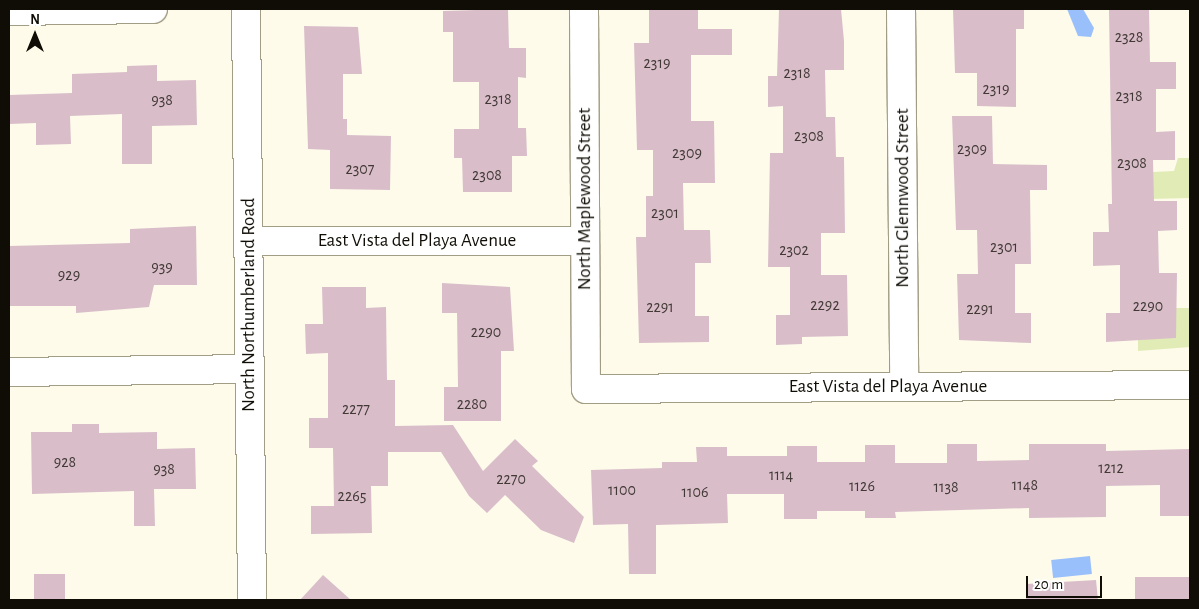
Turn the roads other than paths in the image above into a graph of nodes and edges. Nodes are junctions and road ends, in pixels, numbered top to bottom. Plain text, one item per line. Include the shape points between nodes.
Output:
1 (153, 9) edge
2 (246, 9) edge
3 (584, 9) edge
4 (901, 9) edge
5 (9, 11) edge
6 (248, 241) junction
7 (585, 241) junction
8 (249, 369) junction
9 (9, 372) edge
10 (1190, 385) edge
11 (904, 387) junction
12 (586, 390) joint
13 (252, 600) edge

1 - 5 street
2 - 6 street, North Northumberland Road
3 - 7 street, North Maplewood Street
4 - 11 street, North Glennwood Street
6 - 7 street, East Vista del Playa Avenue
6 - 8 street, North Northumberland Road
7 - 12 street, North Maplewood Street
8 - 9 street
8 - 13 street, North Northumberland Road
10 - 11 street, East Vista del Playa Avenue
11 - 12 street, East Vista del Playa Avenue

